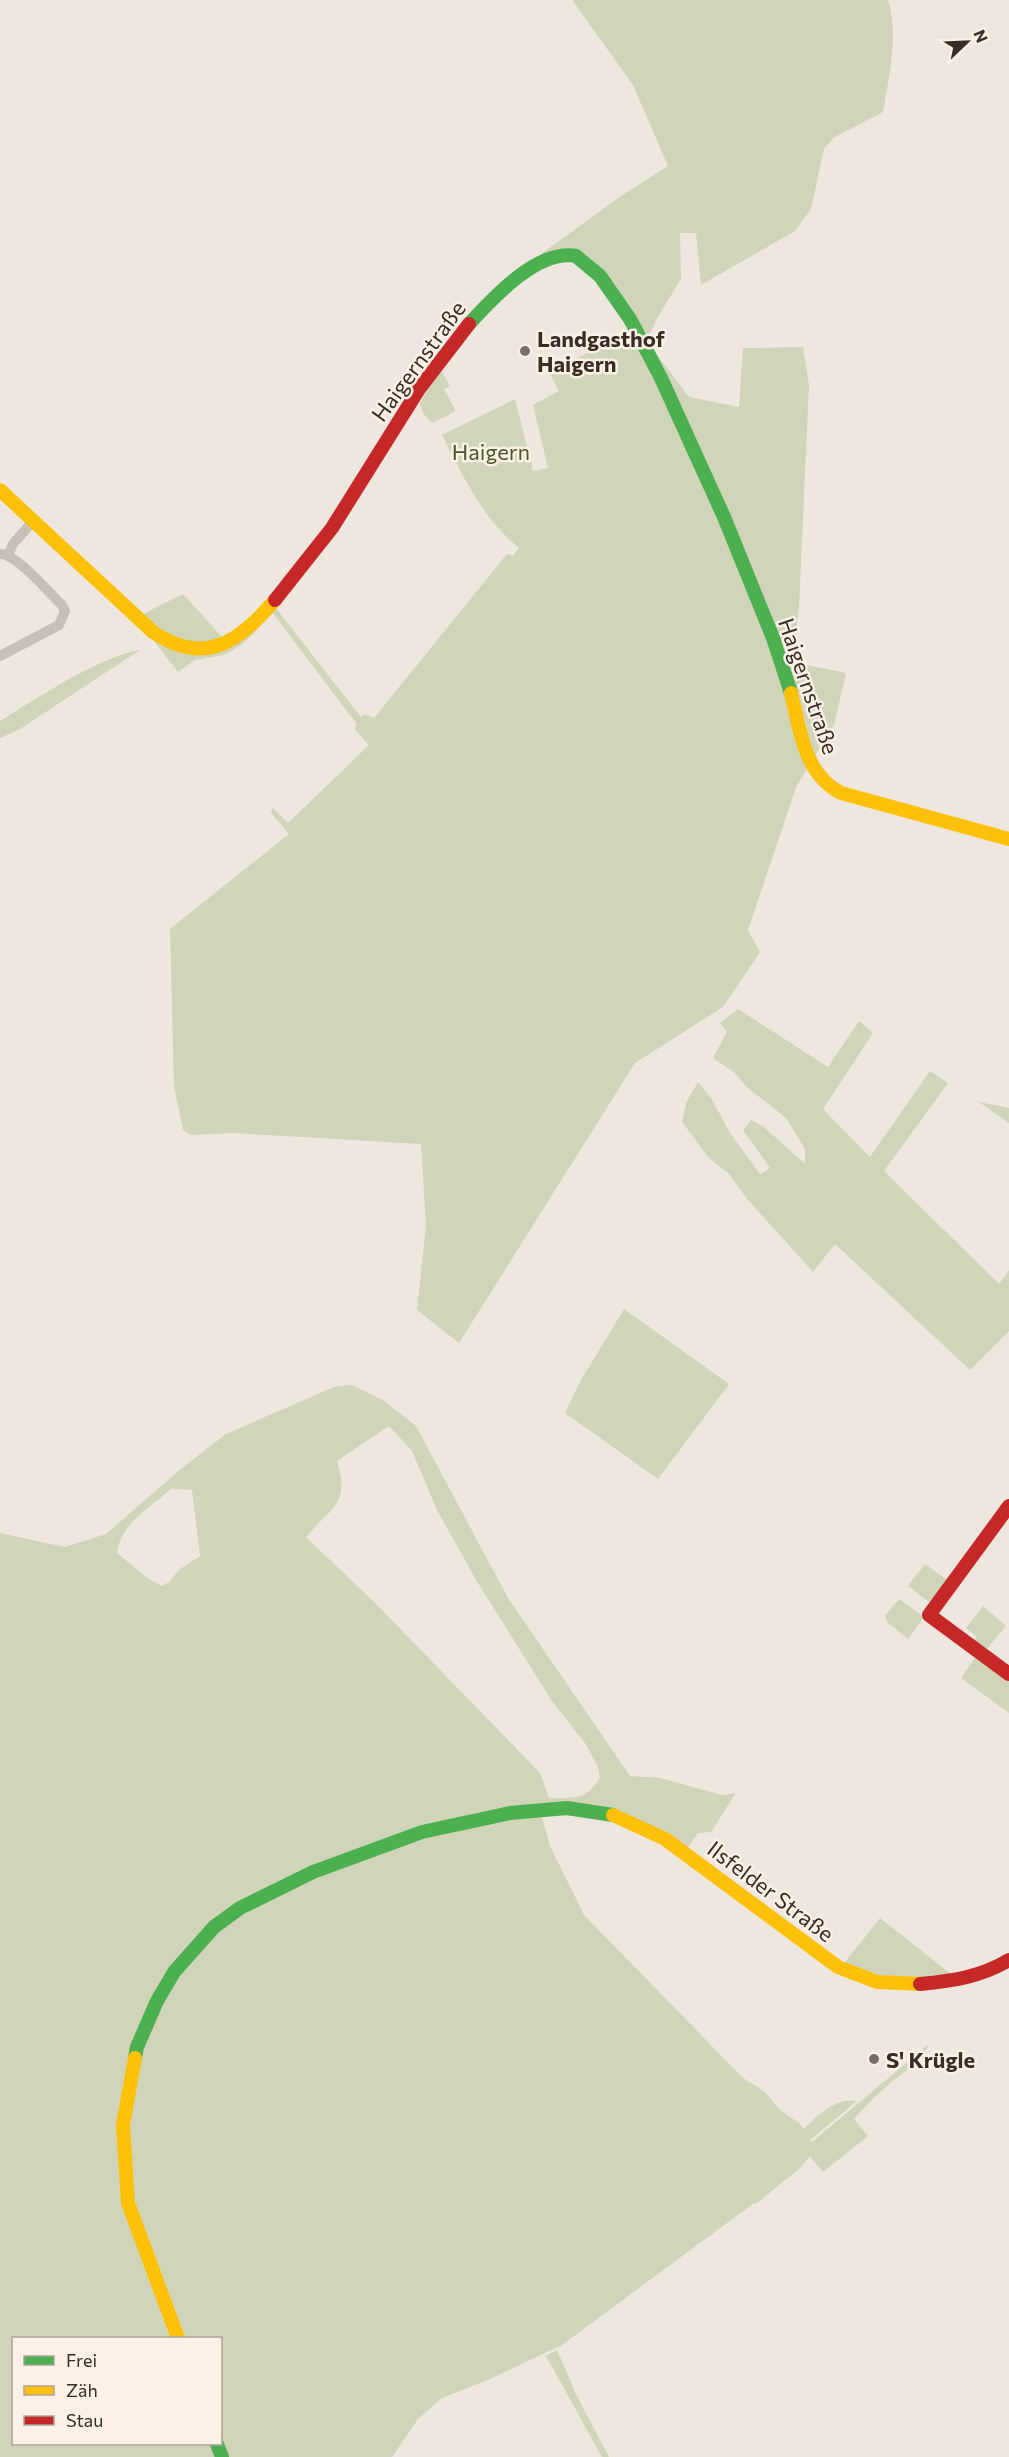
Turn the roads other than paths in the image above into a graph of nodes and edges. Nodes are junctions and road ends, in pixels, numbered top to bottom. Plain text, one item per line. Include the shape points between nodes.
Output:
1 (0, 490) edge
2 (33, 521) junction
3 (4, 555) edge
4 (0, 656) edge
5 (1009, 839) edge
6 (1009, 1506) edge
7 (1009, 1674) edge
8 (1009, 1960) edge
9 (178, 2337) edge

1 - 2 street, Haigernstraße
2 - 3 street
2 - 5 street, Haigernstraße via 153,632 187,650 218,647 250,626 321,543 386,438 463,330 488,302 539,262 575,256 587,261 604,278 663,378 782,666 807,753 818,776 826,786 841,793
3 - 4 street via 62,605 64,618 53,629
6 - 7 street via 929,1614
8 - 9 street, Ilsfelder Straße via 994,1969 954,1981 877,1982 838,1967 665,1839 613,1815 567,1808 510,1813 422,1832 312,1872 240,1908 214,1928 174,1972 137,2048 123,2125 128,2203

